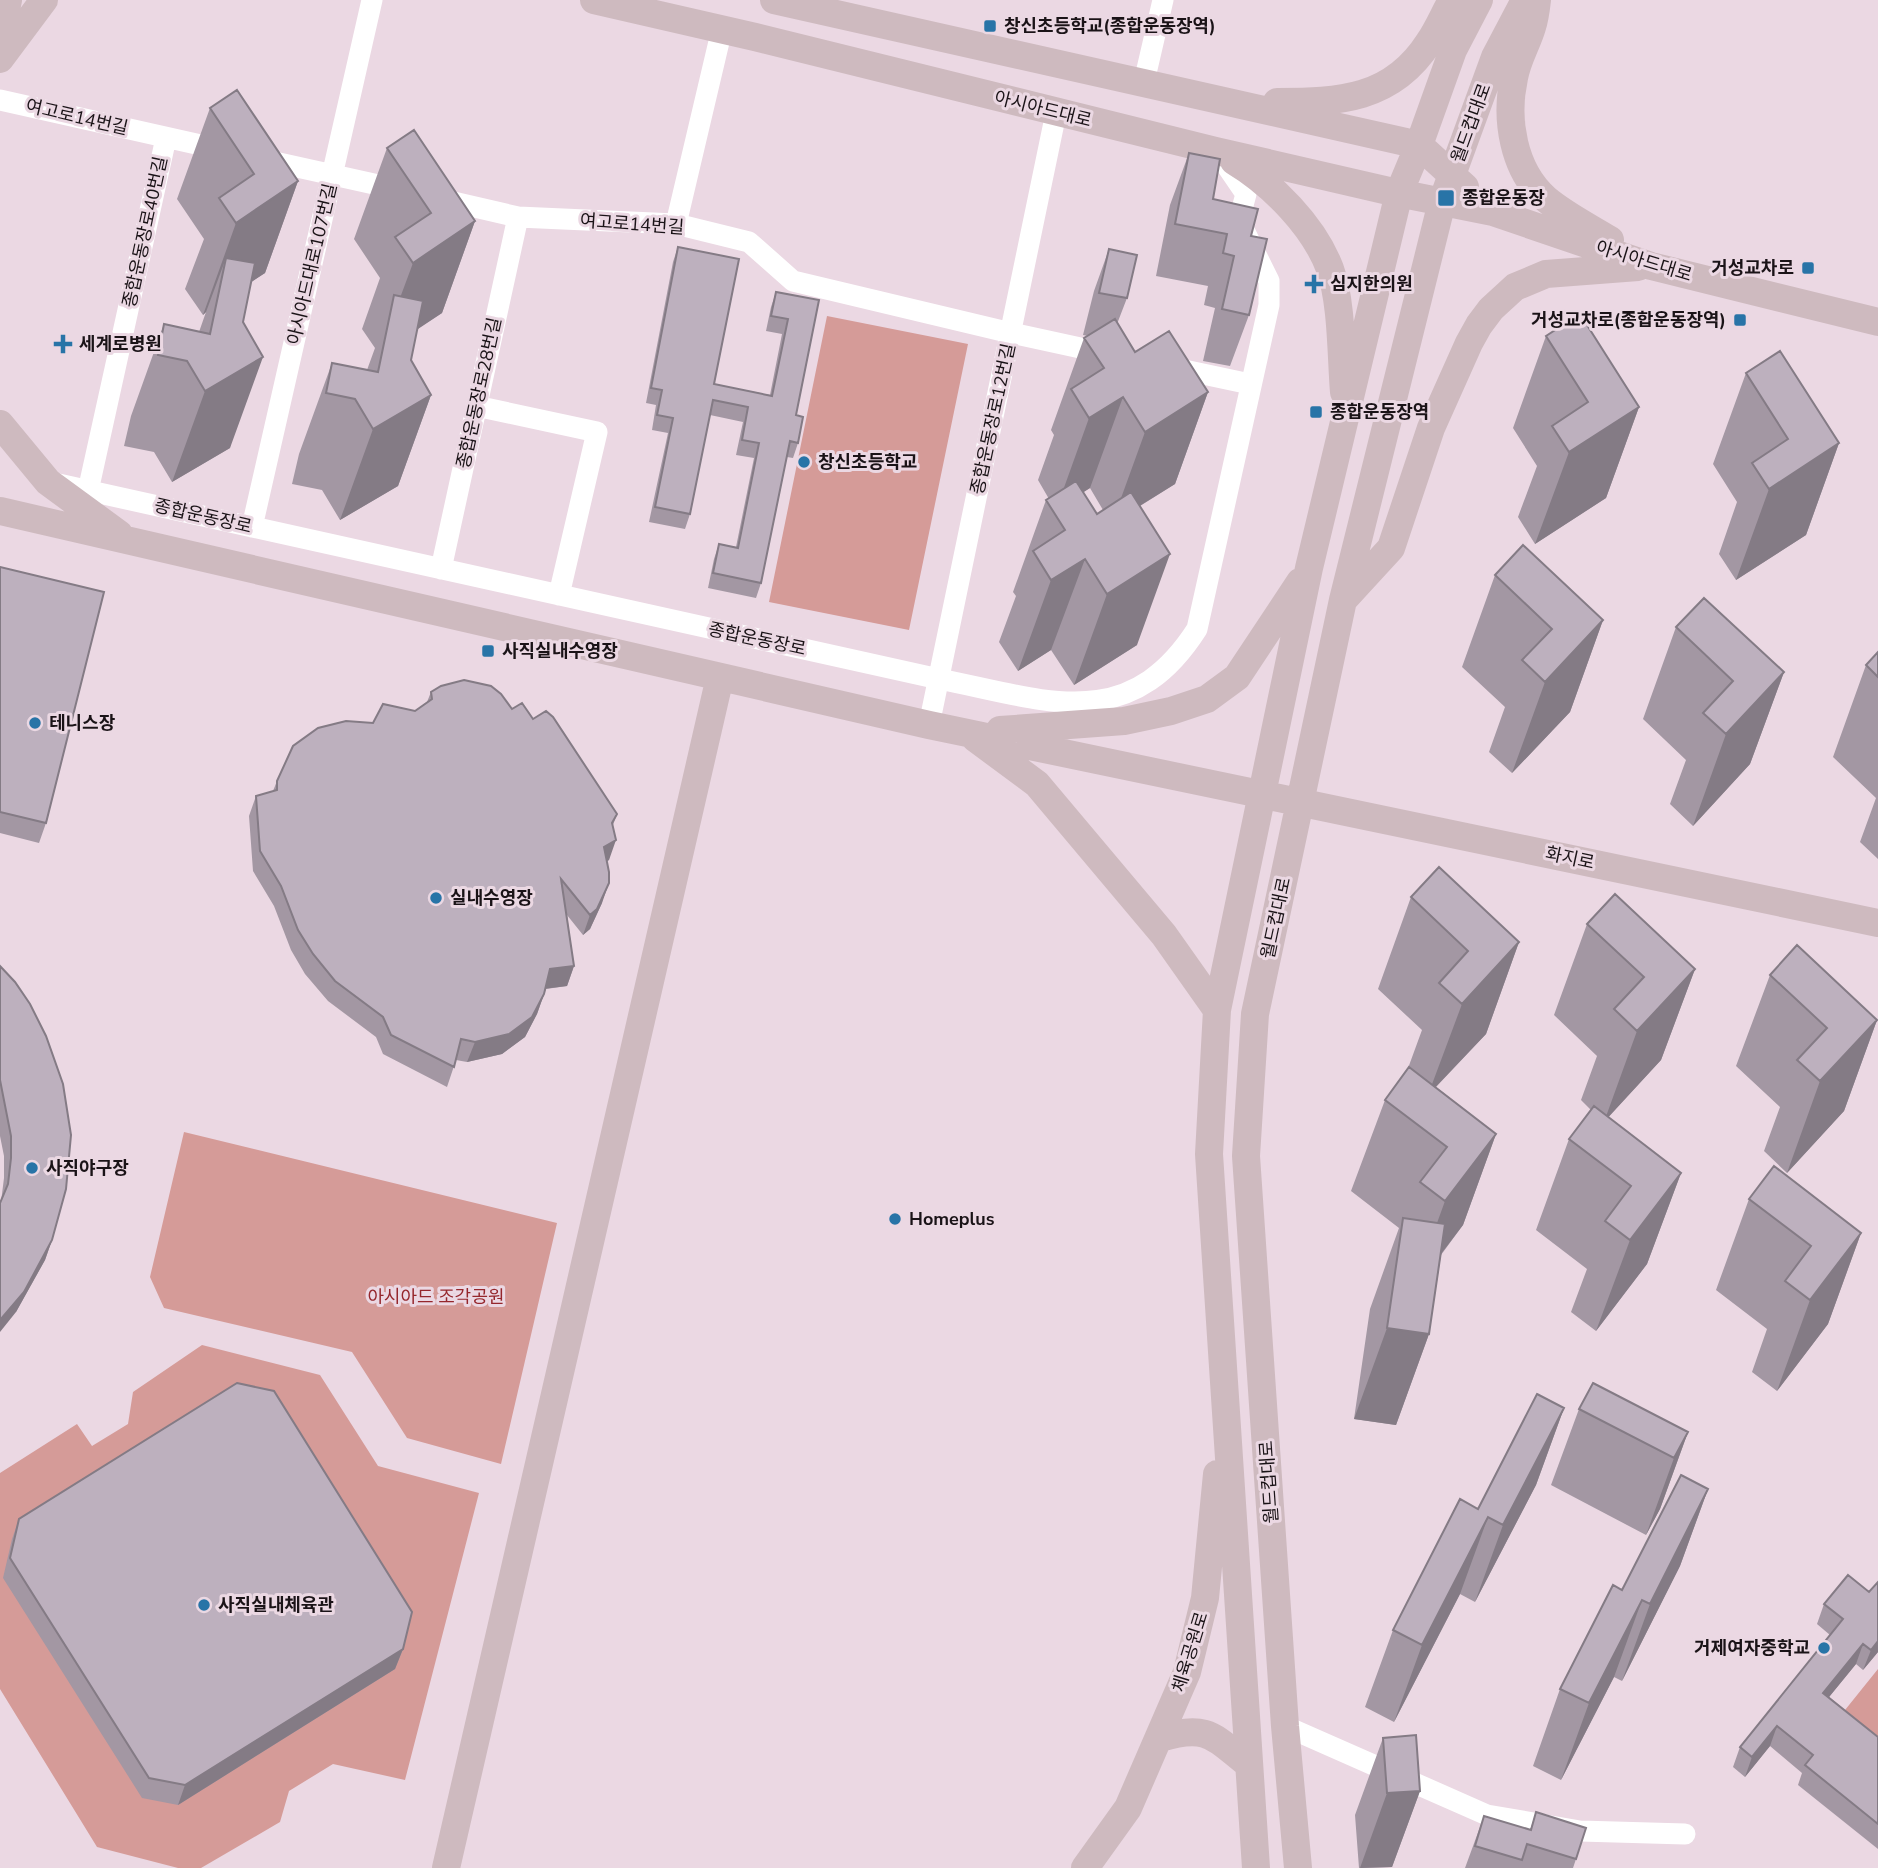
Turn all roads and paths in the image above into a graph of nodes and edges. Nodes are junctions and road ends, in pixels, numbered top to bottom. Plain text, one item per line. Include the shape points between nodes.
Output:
1 (8, 0) edge
2 (44, 0) edge
3 (372, 0) edge
4 (593, 0) edge
5 (763, 0) edge
6 (774, 0) edge
7 (1163, 0) edge
8 (1452, 0) edge
9 (1479, 0) edge
10 (1525, 0) edge
11 (1538, 0) edge
12 (722, 29) junction
13 (755, 37) junction
14 (0, 38) edge
15 (0, 59) edge
16 (1144, 82) junction
17 (0, 100) edge
18 (1230, 102) junction
19 (1056, 113) junction
20 (166, 138) junction
21 (1419, 145) junction
22 (1216, 151) junction
23 (333, 175) junction
24 (1452, 175) junction
25 (1399, 193) junction
26 (1442, 202) junction
27 (1493, 212) junction
28 (518, 217) junction
29 (676, 224) junction
30 (1651, 266) junction
31 (1878, 322) edge
32 (1011, 333) junction
33 (1250, 384) junction
34 (476, 407) junction
35 (1346, 419) junction
36 (0, 424) edge
37 (48, 482) junction
38 (88, 491) junction
39 (0, 511) edge
40 (252, 527) junction
41 (127, 540) junction
42 (1309, 568) junction
43 (440, 569) junction
44 (559, 595) junction
45 (1343, 600) junction
46 (720, 677) junction
47 (939, 679) junction
48 (929, 725) junction
49 (967, 733) junction
50 (1262, 794) junction
51 (1301, 801) junction
52 (1878, 923) edge
53 (1217, 1010) junction
54 (1226, 1412) junction
55 (1285, 1726) junction
56 (1160, 1738) junction
57 (1248, 1764) junction
58 (1685, 1834) dead end
59 (446, 1868) edge
60 (1085, 1868) edge
61 (1256, 1868) edge
62 (1298, 1868) edge

1 - 14 main road
2 - 15 main road
3 - 23 street, 아시아드대로107번길
4 - 12 main road, 아시아드대로
5 - 13 main road
6 - 16 main road, 아시아드대로
7 - 16 street
8 - 18 main road via 1429,42 1393,82 1334,101
9 - 21 main road via 1453,50
10 - 24 main road, 월드컵대로 via 1494,57
11 - 30 main road via 1514,77 1513,137 1521,163 1532,185 1547,200
12 - 13 main road, 아시아드대로
12 - 29 street
13 - 19 main road, 아시아드대로
16 - 18 main road, 아시아드대로
17 - 20 street, 여고로14번길
18 - 21 main road, 아시아드대로
19 - 22 main road, 아시아드대로
19 - 32 street, 종합운동장로12번길
20 - 23 street, 여고로14번길
20 - 38 street, 종합운동장로40번길
21 - 24 main road, 아시아드대로
21 - 25 main road
22 - 25 main road, 아시아드대로
22 - 33 street, 종합운동장로 via 1246,194 1239,220 1269,281 1269,305
22 - 35 main road via 1270,186 1308,231 1330,268
23 - 28 street, 여고로14번길
23 - 40 street, 아시아드대로107번길
24 - 26 main road, 월드컵대로
24 - 27 main road, 아시아드대로
25 - 26 main road, 아시아드대로
25 - 35 main road
26 - 27 main road, 아시아드대로
26 - 45 main road, 월드컵대로
27 - 30 main road, 아시아드대로
28 - 29 street, 여고로14번길
28 - 34 street, 종합운동장로28번길
29 - 32 street, 여고로14번길 via 749,242 793,281
30 - 31 main road, 아시아드대로
30 - 45 main road via 1546,274 1515,287 1491,309 1469,343 1431,428 1391,548
32 - 33 street, 여고로14번길
32 - 47 street, 종합운동장로12번길
33 - 47 street, 종합운동장로 via 1197,629 1163,670 1122,696 1069,704
34 - 43 street, 종합운동장로28번길
34 - 44 street via 597,432
35 - 42 main road
36 - 37 main road
37 - 38 street, 종합운동장로
37 - 41 main road
38 - 40 street, 종합운동장로
39 - 41 main road
40 - 43 street, 종합운동장로
41 - 46 main road
42 - 49 main road via 1237,677 1207,699 1124,721
42 - 50 main road
43 - 44 street, 종합운동장로
44 - 47 street, 종합운동장로
45 - 51 main road, 월드컵대로
46 - 48 main road
46 - 59 main road
47 - 48 street, 종합운동장로12번길
48 - 49 main road
49 - 50 main road
49 - 53 main road via 1037,784 1164,935
50 - 51 main road, 화지로
50 - 53 main road
51 - 52 main road, 화지로
51 - 55 main road, 월드컵대로 via 1255,1014 1247,1156
53 - 54 main road via 1209,1154
54 - 56 main road, 체육공원로 via 1205,1598 1188,1672
54 - 57 main road
55 - 58 street via 1486,1815 1580,1831
55 - 62 main road, 월드컵대로
56 - 57 main road via 1202,1732
56 - 60 main road, 체육공원로 via 1128,1808
57 - 61 main road

